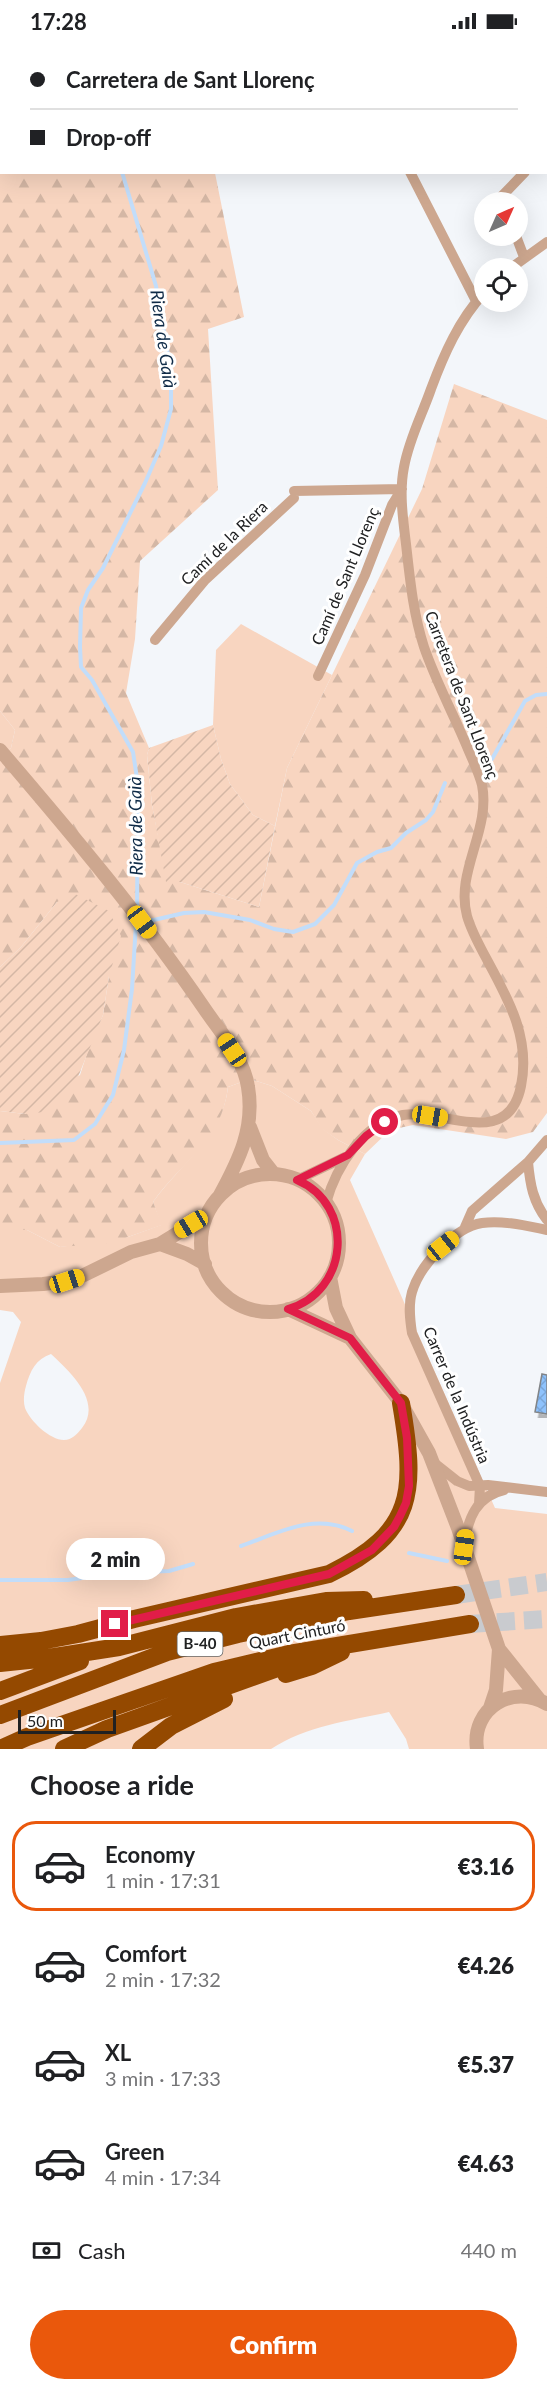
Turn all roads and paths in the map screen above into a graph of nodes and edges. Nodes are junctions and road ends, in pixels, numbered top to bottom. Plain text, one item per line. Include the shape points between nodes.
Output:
1 (411, 174) edge
2 (523, 174) edge
3 (506, 192) edge
4 (547, 242) edge
5 (520, 246) edge
6 (524, 257) joint
7 (474, 297) edge
8 (474, 304) edge
9 (402, 489) junction
10 (155, 640) dead end
11 (318, 676) dead end
12 (0, 750) edge
13 (250, 1127) junction
14 (547, 1140) edge
15 (348, 1155) junction
16 (528, 1162) junction
17 (274, 1174) junction
18 (297, 1180) junction
19 (220, 1195) junction
20 (326, 1203) junction
21 (207, 1215) junction
22 (547, 1220) edge
23 (465, 1227) junction
24 (547, 1230) edge
25 (160, 1244) junction
26 (205, 1264) junction
27 (330, 1277) junction
28 (0, 1286) edge
29 (288, 1309) junction
30 (350, 1338) junction
31 (401, 1403) junction
32 (433, 1462) junction
33 (480, 1486) junction
34 (508, 1489) junction
35 (547, 1492) edge
36 (479, 1504) junction
37 (464, 1547) junction
38 (456, 1595) tunnel mouth
39 (407, 1603) junction
40 (470, 1624) tunnel mouth
41 (364, 1641) junction
42 (0, 1645) edge
43 (119, 1647) junction
44 (326, 1648) junction
45 (499, 1649) junction
46 (0, 1663) edge
47 (0, 1691) edge
48 (543, 1701) edge
49 (490, 1708) junction
50 (0, 1715) edge
51 (0, 1749) edge
52 (64, 1749) edge
53 (141, 1749) edge
54 (477, 1749) edge

1 - 7 street
2 - 3 street
4 - 6 street
5 - 6 street
8 - 9 street, Carretera de Sant Llorenç via 445,350 415,428
9 - 10 street, Camí de la Riera via 294,494 205,580
9 - 11 street, Camí de Sant Llorenç
9 - 15 street, Carretera de Sant Llorenç via 414,614 437,680 482,785 482,817 468,873 466,913 516,1017 523,1075 515,1103 498,1119 483,1123 404,1115 376,1128
12 - 13 street via 142,922 224,1037 246,1078
13 - 17 street via 263,1160
13 - 19 street via 236,1167
14 - 16 street, Carrer de la Indústria
15 - 18 street, Carretera de Sant Llorenç
15 - 20 street, Carretera de Sant Llorenç
16 - 22 street via 536,1204
16 - 23 street, Carrer de la Indústria via 472,1211
17 - 18 street
17 - 19 street via 245,1178
18 - 20 street
19 - 21 street
20 - 27 street via 339,1238
21 - 25 street
21 - 26 street via 201,1236
23 - 24 street via 496,1223
23 - 33 street, Carrer de la Indústria via 443,1246 419,1277 412,1293 410,1320 416,1343
25 - 26 street
25 - 28 street via 131,1252 67,1281
26 - 29 street via 215,1284 235,1302 261,1311
27 - 29 street via 312,1297
27 - 30 street via 336,1308
29 - 30 street
30 - 31 street
31 - 32 street
31 - 42 highway via 409,1470 406,1503 394,1527 372,1550 351,1563 329,1574 78,1634
32 - 33 street via 457,1481
32 - 37 street
33 - 34 street
33 - 36 street
34 - 35 street
34 - 36 street
36 - 37 street via 471,1515
37 - 45 street
38 - 39 highway, Quart Cinturó / B-40
39 - 43 highway via 326,1601 236,1617
39 - 50 highway, Quart Cinturó / B-40 via 349,1611 168,1652
40 - 41 highway, Quart Cinturó / B-40
41 - 44 highway, Quart Cinturó / B-40
41 - 53 highway via 312,1666 266,1680 206,1706
43 - 46 highway
43 - 47 highway
44 - 51 highway, Quart Cinturó / B-40 via 214,1672
44 - 52 highway via 286,1666 107,1729
45 - 48 street
45 - 49 street via 496,1690
48 - 49 street via 510,1697
49 - 54 street via 479,1724

